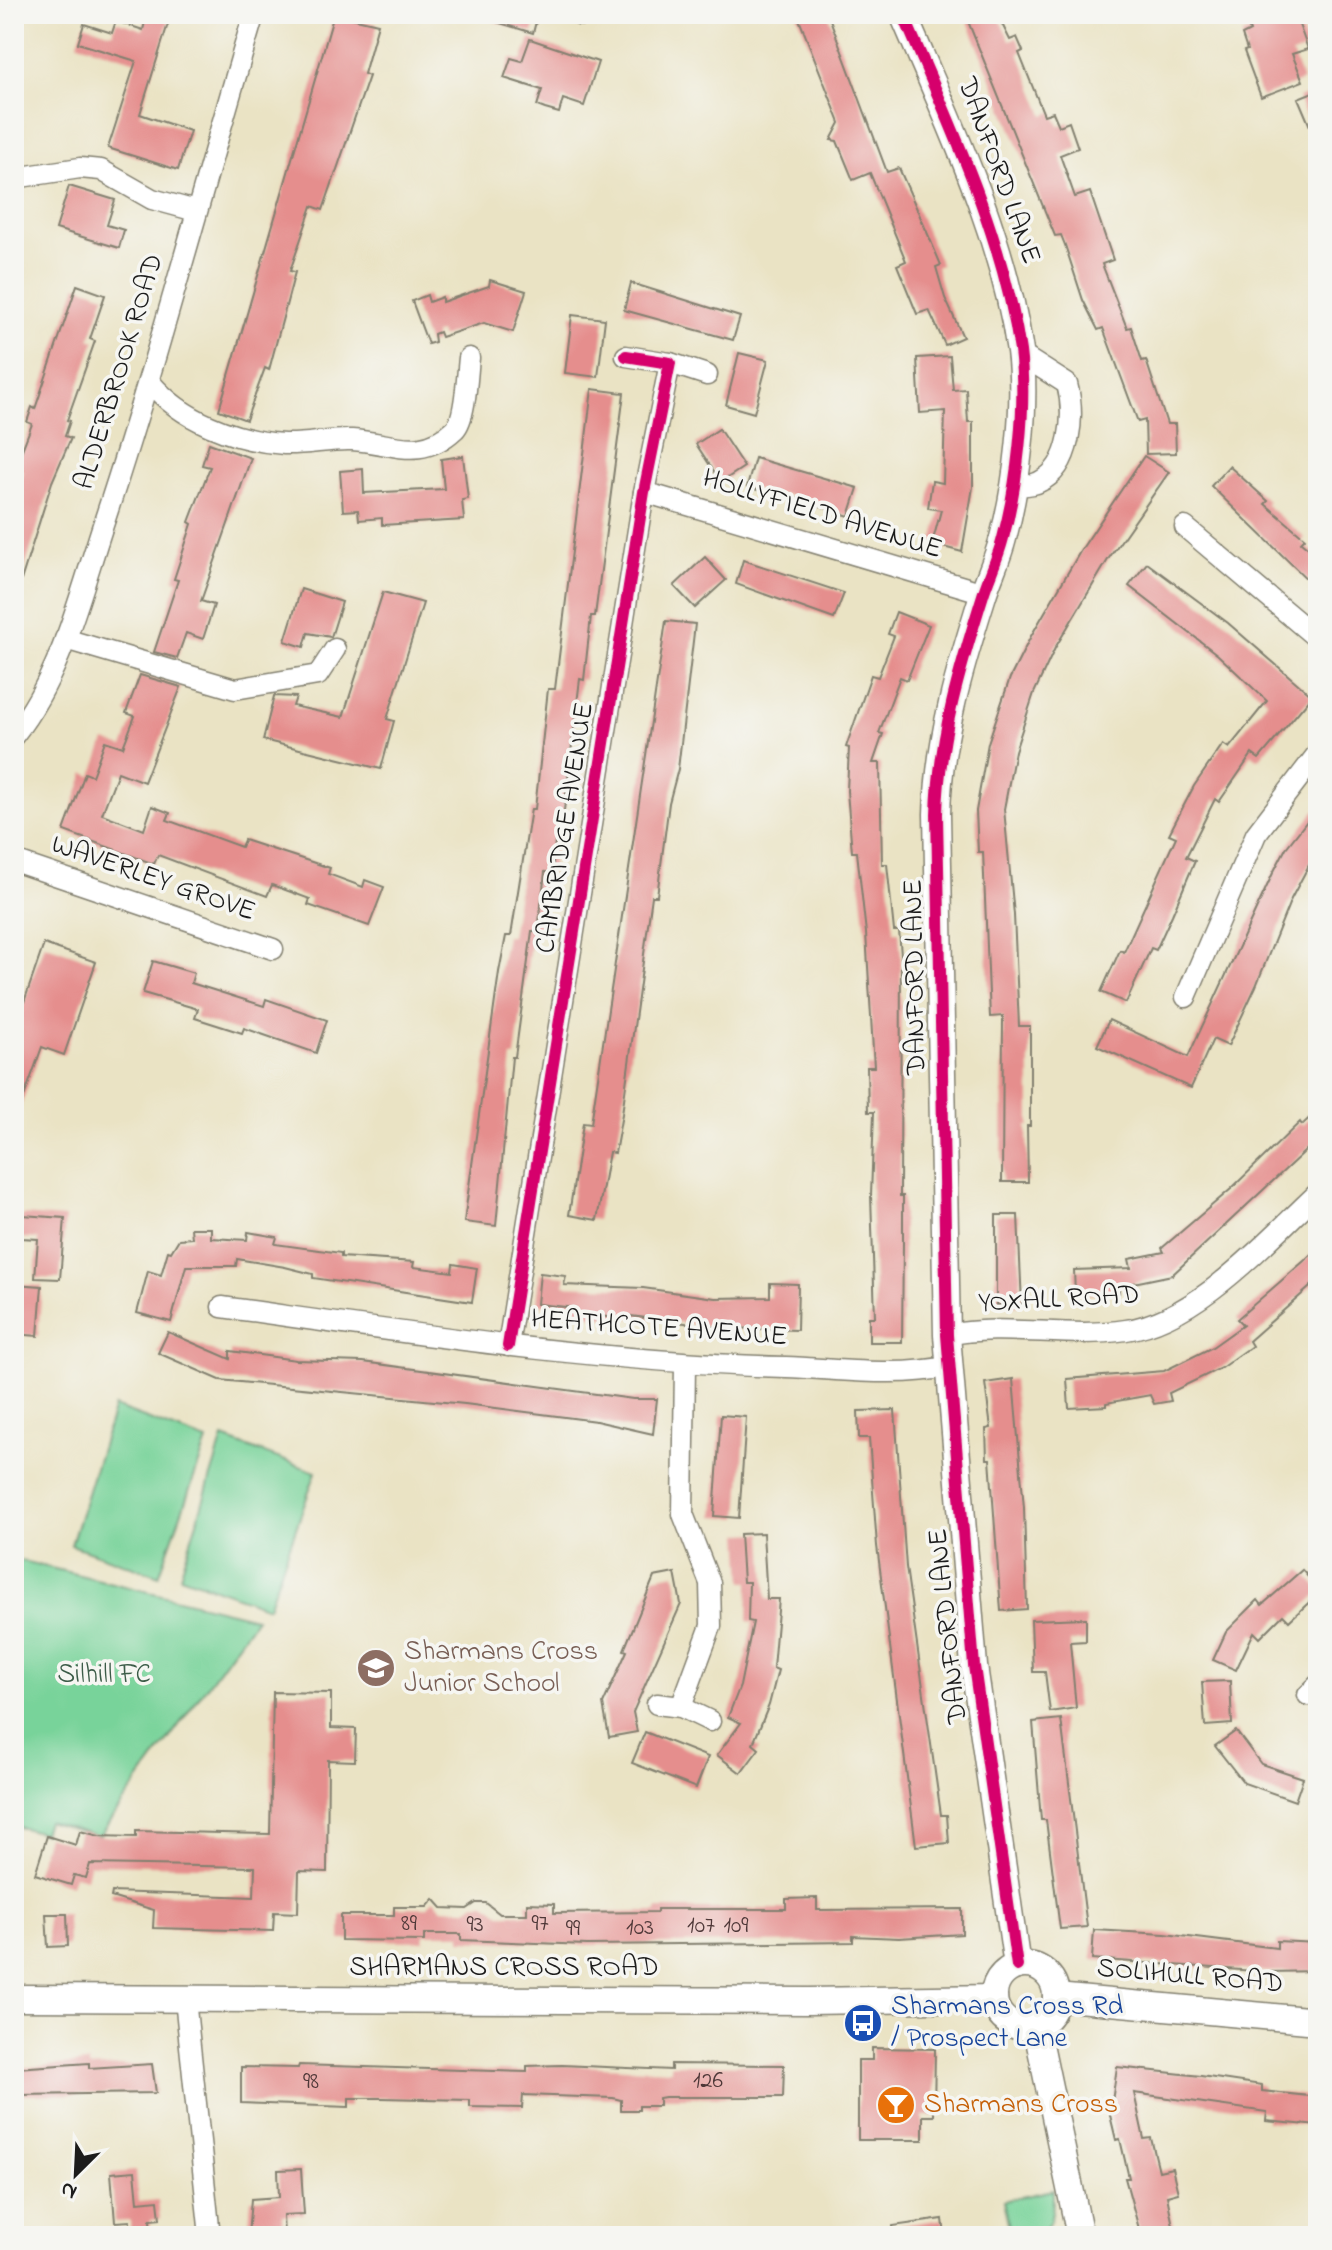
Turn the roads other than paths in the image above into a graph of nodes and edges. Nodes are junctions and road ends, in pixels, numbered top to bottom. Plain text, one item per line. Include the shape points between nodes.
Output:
1 (254, 14) edge
2 (903, 14) edge
3 (14, 178) edge
4 (196, 211) junction
5 (1020, 354) junction
6 (626, 356) dead end
7 (469, 358) dead end
8 (670, 363) junction
9 (707, 375) dead end
10 (150, 382) junction
11 (1013, 486) junction
12 (644, 492) junction
13 (1185, 527) dead end
14 (984, 593) junction
15 (65, 639) junction
16 (1318, 639) edge
17 (335, 649) dead end
18 (14, 735) edge
19 (1318, 753) edge
20 (14, 861) edge
21 (273, 949) dead end
22 (1186, 997) dead end
23 (1318, 1193) edge
24 (222, 1307) dead end
25 (947, 1335) junction
26 (508, 1346) junction
27 (685, 1364) junction
28 (950, 1366) junction
29 (657, 1704) dead end
30 (681, 1707) junction
31 (710, 1721) dead end
32 (1017, 1966) junction
33 (1056, 1997) junction
34 (14, 1998) edge
35 (994, 1998) junction
36 (185, 1999) junction
37 (1318, 2021) edge
38 (1036, 2025) junction
39 (210, 2236) edge
40 (1080, 2236) edge

1 - 4 street, ALDERBROOK ROAD
2 - 5 street, DANFORD LANE via 968,167 1007,291
3 - 4 street via 101,170 152,199
4 - 10 street, ALDERBROOK ROAD
5 - 11 street, DANFORD LANE
5 - 11 street via 1067,384 1072,404 1066,449 1051,474 1037,484
6 - 8 street
7 - 10 street via 455,429 411,450 349,440 261,441 187,417
8 - 9 street
8 - 12 street, CAMBRIDGE AVENUE
10 - 15 street, ALDERBROOK ROAD
11 - 14 street, DANFORD LANE via 1003,539
12 - 14 street, HOLLYFIELD AVENUE
12 - 26 street, CAMBRIDGE AVENUE
13 - 16 street
14 - 25 street, DANFORD LANE via 951,701 938,780
15 - 17 street via 235,689 318,675
15 - 18 street, ALDERBROOK ROAD via 45,691
19 - 22 street via 1256,834
20 - 21 street, WAVERLEY GROVE
23 - 25 street, YOXALL ROAD via 1201,1297 1154,1323 1125,1331
24 - 26 street, HEATHCOTE AVENUE
25 - 28 street, DANFORD LANE
26 - 27 street, HEATHCOTE AVENUE
27 - 28 street, HEATHCOTE AVENUE via 895,1371
27 - 30 street via 683,1514 710,1583 711,1626
28 - 32 street, DANFORD LANE via 974,1666
29 - 30 street
30 - 31 street
32 - 33 street via 1047,1974
32 - 35 street via 1000,1978
33 - 37 street, SOLIHULL ROAD
33 - 38 street via 1050,2015
34 - 36 street, SHARMANS CROSS ROAD
35 - 36 street, SHARMANS CROSS ROAD
35 - 38 street via 1009,2022
36 - 39 street
38 - 40 street

